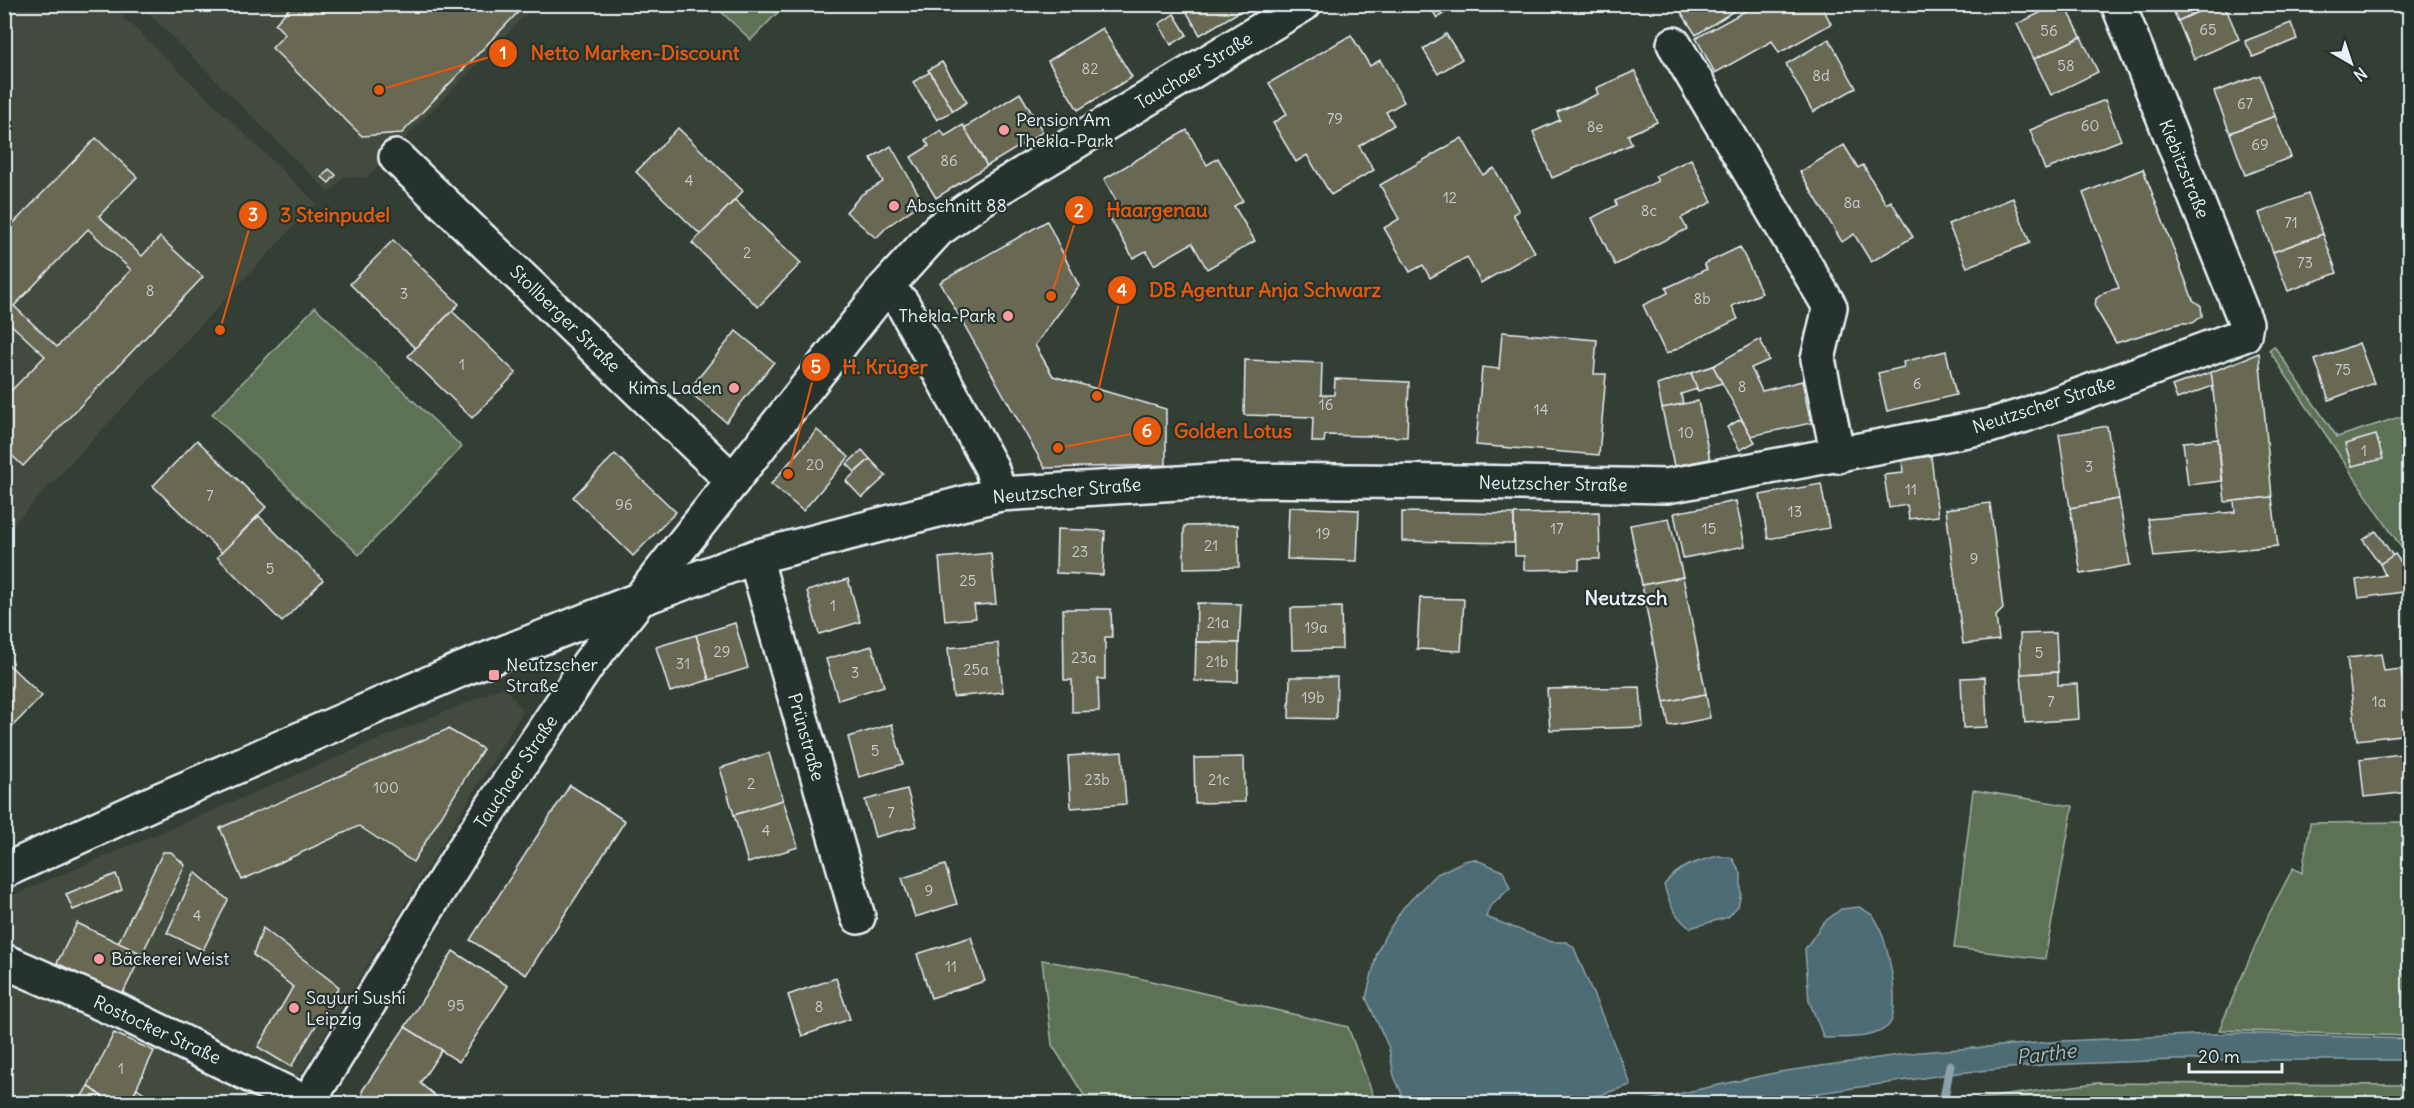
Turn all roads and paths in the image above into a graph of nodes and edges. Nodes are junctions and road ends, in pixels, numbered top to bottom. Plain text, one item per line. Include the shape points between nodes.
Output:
1 (1304, 4) edge
2 (2118, 4) edge
3 (1674, 44) dead end
4 (396, 157) dead end
5 (885, 288) junction
6 (2244, 335) joint
7 (1838, 456) junction
8 (733, 481) junction
9 (1000, 495) junction
10 (755, 557) junction
11 (640, 600) junction
12 (4, 871) edge
13 (858, 917) dead end
14 (4, 961) edge
15 (307, 1103) edge

1 - 5 street, Tauchaer Straße via 986,196 938,230
2 - 6 street, Kiebitzstraße via 2246,323
3 - 7 street via 1830,308 1818,359
4 - 8 street, Stollberger Straße
5 - 8 street, Tauchaer Straße
5 - 9 street via 902,303 992,466
6 - 7 street, Neutzscher Straße via 1989,426
7 - 9 street, Neutzscher Straße via 1667,486 1227,480
8 - 11 street, Tauchaer Straße
9 - 10 street, Neutzscher Straße
10 - 11 street, Neutzscher Straße
10 - 13 street, Prünstraße
11 - 12 street, Neutzscher Straße via 460,670
11 - 15 street, Tauchaer Straße via 589,663 464,849
14 - 15 street, Rostocker Straße via 121,1012

